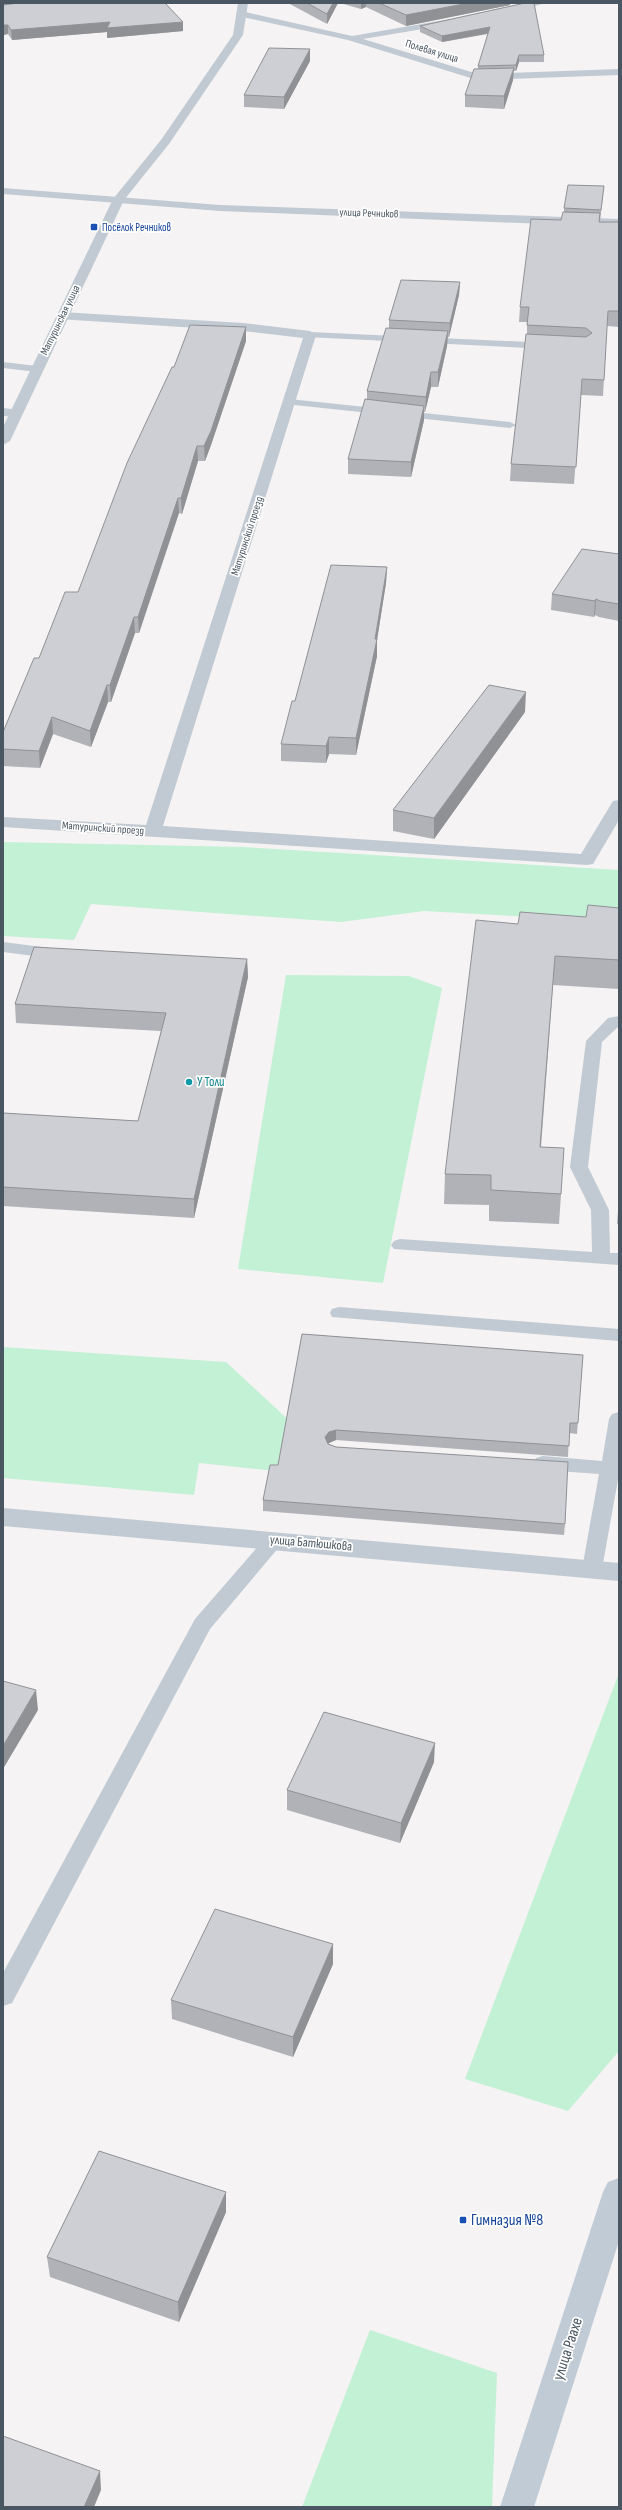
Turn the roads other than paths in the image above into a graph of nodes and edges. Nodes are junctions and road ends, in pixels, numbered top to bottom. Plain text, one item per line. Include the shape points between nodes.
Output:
1 (243, 3) edge
2 (541, 3) edge
3 (498, 12) edge
4 (241, 14) junction
5 (461, 20) edge
6 (350, 38) junction
7 (338, 40) dead end
8 (619, 72) edge
9 (3, 191) edge
10 (119, 199) junction
11 (619, 223) edge
12 (62, 316) junction
13 (310, 335) junction
14 (562, 347) edge
15 (3, 365) edge
16 (37, 369) junction
17 (289, 402) junction
18 (10, 413) edge
19 (510, 426) dead end
20 (3, 441) edge
21 (619, 805) edge
22 (3, 822) edge
23 (153, 831) junction
24 (3, 947) edge
25 (73, 956) edge
26 (619, 1021) edge
27 (400, 1245) dead end
28 (601, 1259) junction
29 (619, 1259) edge
30 (340, 1313) dead end
31 (619, 1335) edge
32 (619, 1418) edge
33 (524, 1462) edge
34 (610, 1468) junction
35 (3, 1517) edge
36 (275, 1540) junction
37 (592, 1569) junction
38 (619, 1572) edge
39 (3, 1996) edge
40 (619, 2192) edge
41 (517, 2507) edge

1 - 4 street, Матуринская улица
2 - 3 street
4 - 6 street, Полевая улица
4 - 10 street, Матуринская улица via 238,35 164,142
5 - 6 street
6 - 7 street
6 - 8 street, Полевая улица via 477,77
9 - 10 street
10 - 11 street, улица Речников via 220,208
10 - 12 street, Матуринская улица
12 - 13 street via 243,326
12 - 16 street, Матуринская улица
13 - 14 lane
13 - 17 street, Матуринский проезд
15 - 16 lane
16 - 18 street, Матуринская улица
17 - 19 lane
17 - 23 street, Матуринский проезд
18 - 20 street, Матуринская улица
21 - 23 street via 587,860
22 - 23 street, Матуринский проезд
24 - 25 lane
26 - 28 lane via 614,1021 594,1041 579,1167 600,1210
27 - 28 lane
28 - 29 lane
30 - 31 lane
32 - 34 lane
33 - 34 lane
34 - 37 lane
35 - 36 street, улица Батюшкова
36 - 37 street, улица Батюшкова
36 - 39 lane via 202,1624
37 - 38 street, улица Батюшкова
40 - 41 main road, улица Раахе

